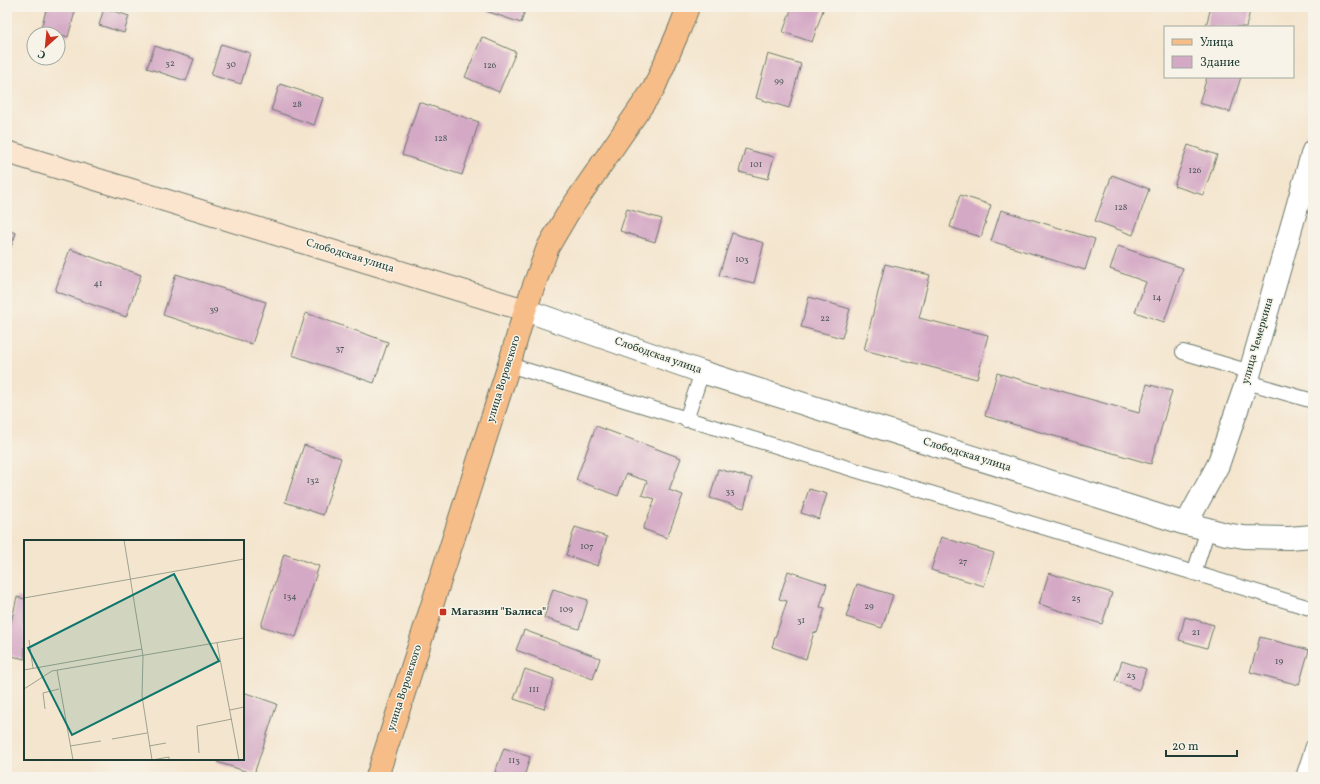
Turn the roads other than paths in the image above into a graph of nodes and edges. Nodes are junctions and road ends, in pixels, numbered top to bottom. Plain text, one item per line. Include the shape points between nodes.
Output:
1 (688, 7) edge
2 (1313, 151) edge
3 (7, 152) edge
4 (525, 310) junction
5 (1183, 352) dead end
6 (509, 365) junction
7 (702, 372) junction
8 (1248, 377) junction
9 (1313, 401) edge
10 (686, 420) junction
11 (1186, 524) junction
12 (1208, 529) junction
13 (1313, 536) edge
14 (1194, 573) junction
15 (1313, 609) edge
16 (1313, 746) edge
17 (377, 777) edge
18 (1303, 777) edge

1 - 4 main road, улица Воровского via 654,88 568,213 548,247
2 - 8 street, улица Чемеркина
3 - 4 street, Слободская улица
4 - 6 main road, улица Воровского
4 - 7 street, Слободская улица
5 - 8 lane
6 - 10 lane
6 - 17 main road, улица Воровского
7 - 10 lane
7 - 11 street, Слободская улица
8 - 9 lane
8 - 11 street, улица Чемеркина via 1218,465
10 - 14 lane
11 - 12 street, Слободская улица
12 - 13 street, Слободская улица via 1244,537
12 - 14 lane
14 - 15 lane
16 - 18 lane

